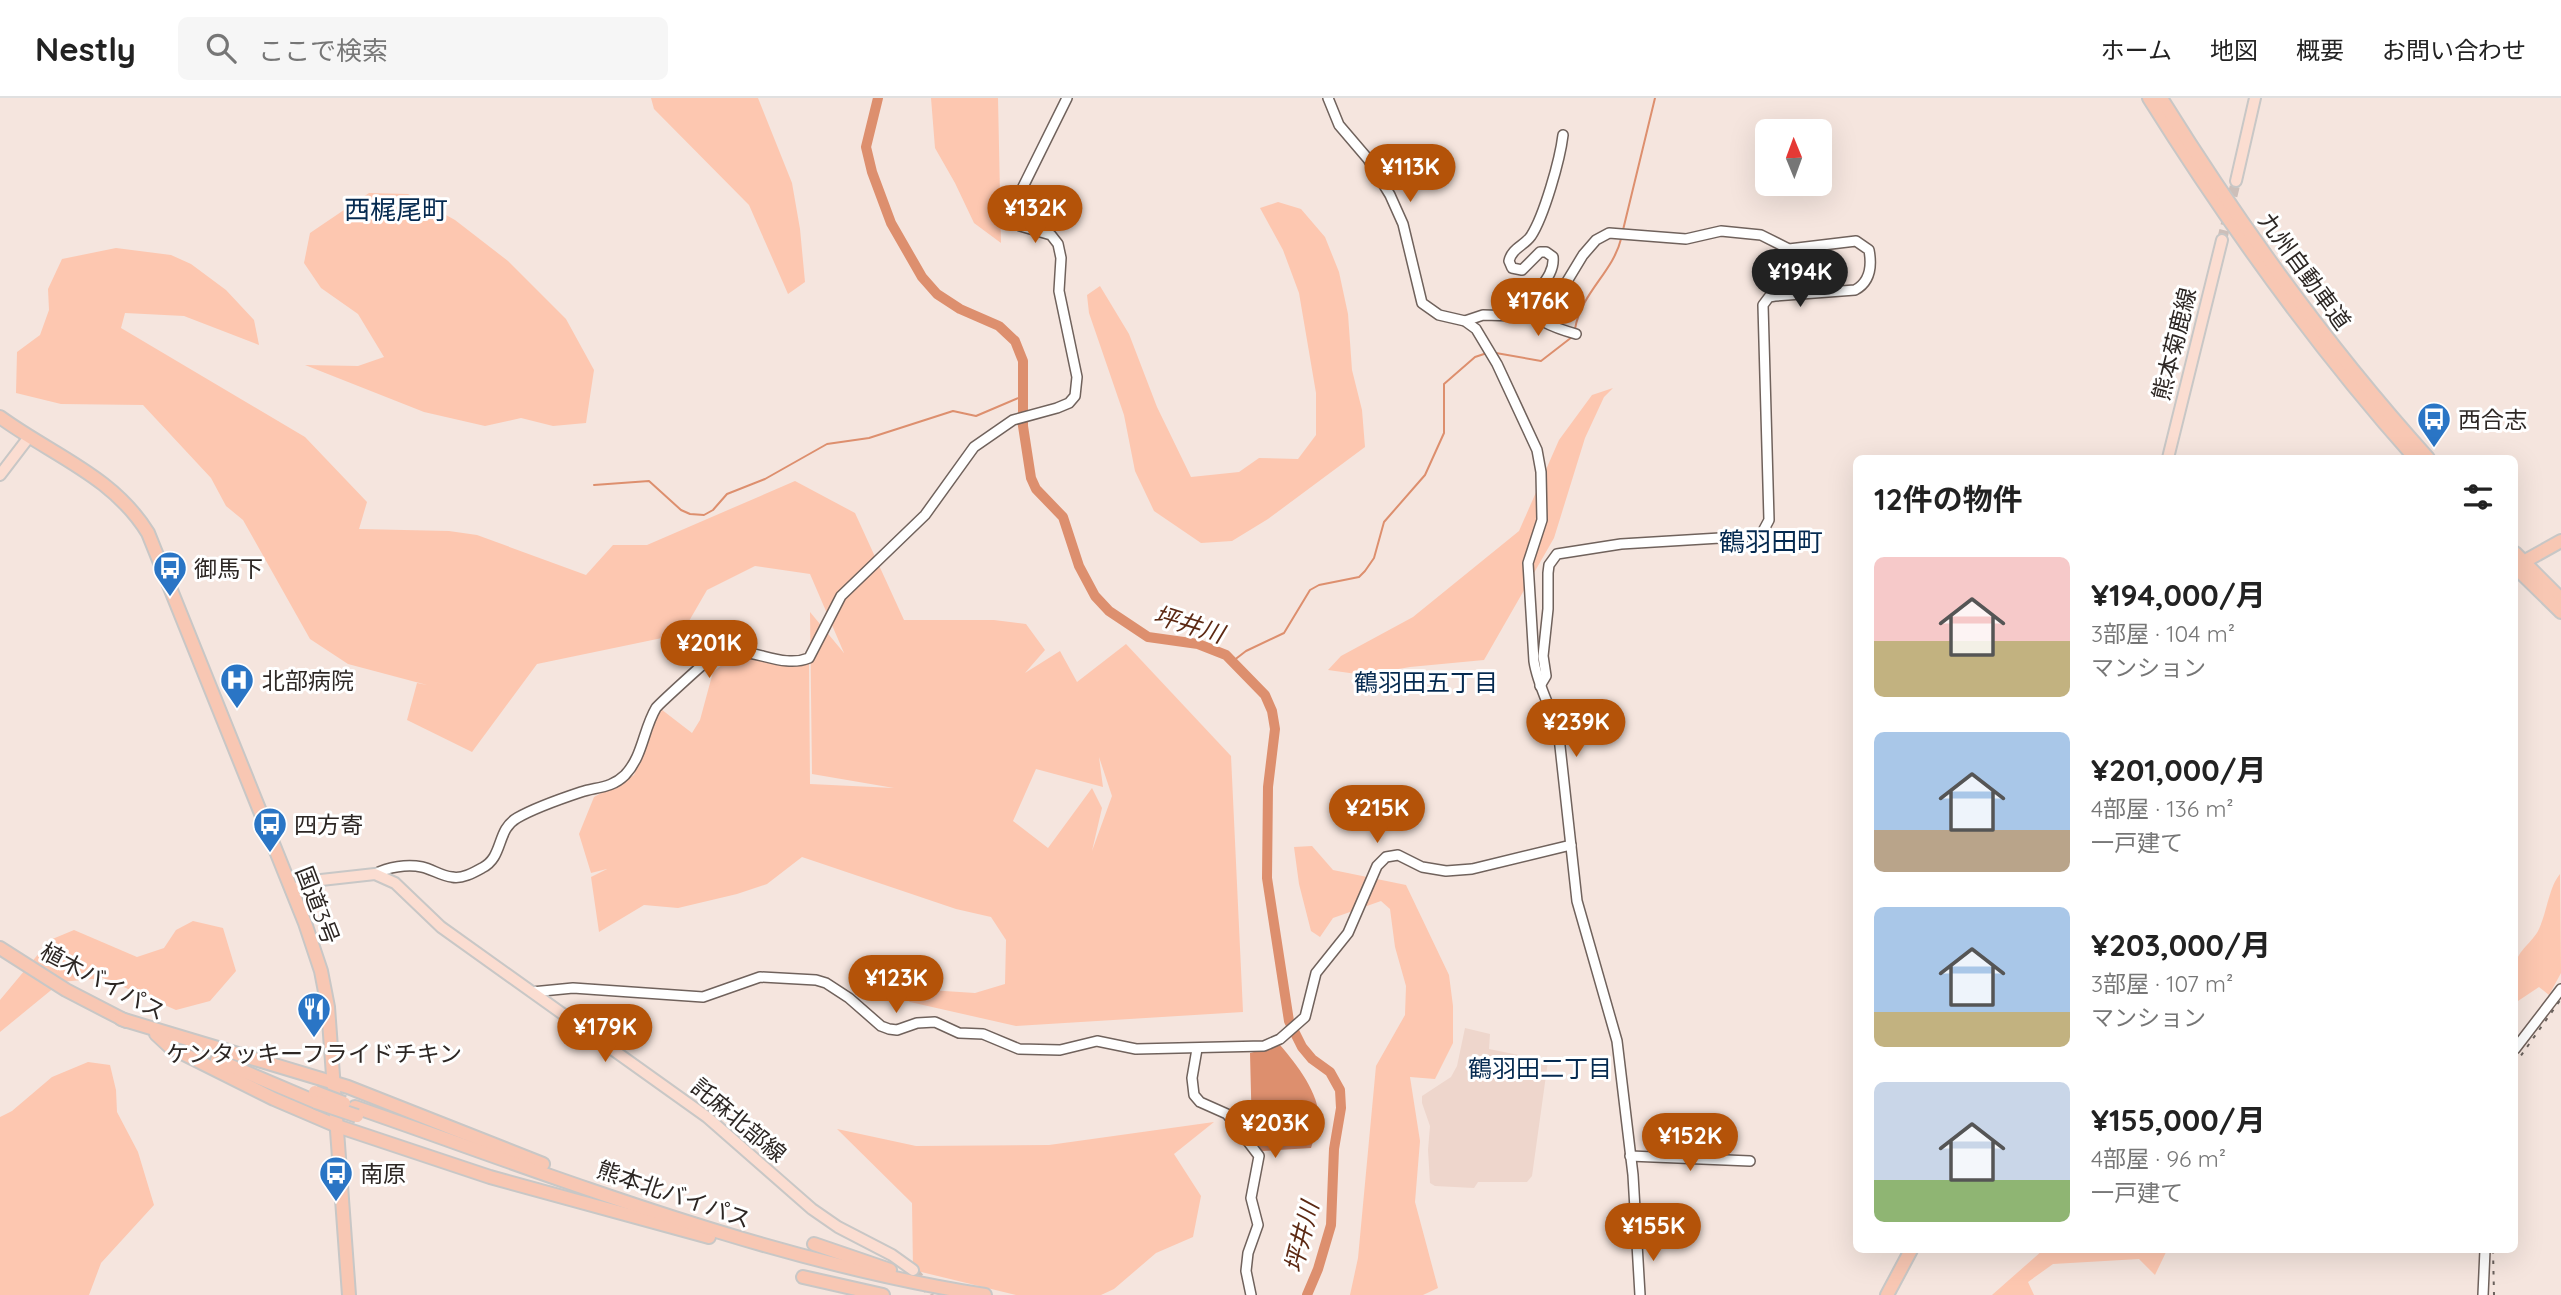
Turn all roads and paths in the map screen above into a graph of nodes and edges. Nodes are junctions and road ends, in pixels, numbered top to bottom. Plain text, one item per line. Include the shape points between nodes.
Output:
1 (1067, 98) edge
2 (1328, 98) edge
3 (2149, 98) edge
4 (2161, 98) edge
5 (2256, 98) edge
6 (1563, 135) dead end
7 (2236, 181) tunnel mouth
8 (2222, 240) tunnel mouth
9 (1533, 310) junction
10 (1465, 321) junction
11 (1573, 333) dead end
12 (0, 418) edge
13 (29, 437) junction
14 (2169, 455) edge
15 (2413, 455) edge
16 (2425, 455) edge
17 (0, 475) edge
18 (2561, 541) edge
19 (2518, 556) edge
20 (2527, 560) dead end
21 (2518, 570) edge
22 (2561, 599) edge
23 (2561, 612) edge
24 (1540, 686) junction
25 (1571, 845) junction
26 (375, 874) junction
27 (291, 890) junction
28 (0, 948) edge
29 (2561, 989) edge
30 (532, 992) junction
31 (121, 1019) junction
32 (156, 1034) junction
33 (2518, 1045) edge
34 (1197, 1049) junction
35 (335, 1084) junction
36 (356, 1111) junction
37 (337, 1126) junction
38 (1630, 1156) junction
39 (1750, 1161) dead end
40 (666, 1215) junction
41 (726, 1242) junction
42 (814, 1244) dead end
43 (1909, 1253) edge
44 (2485, 1253) edge
45 (913, 1270) tunnel mouth
46 (803, 1277) dead end
47 (349, 1295) edge
48 (883, 1295) edge
49 (938, 1295) edge
50 (985, 1295) edge
51 (999, 1295) edge
52 (1251, 1295) edge
53 (1640, 1295) edge
54 (1887, 1295) edge
55 (2483, 1295) edge

1 - 26 street via 1014,205 1020,226 1051,235 1058,244 1059,291 1078,389 1069,403 1016,419 974,447 925,515 841,596 809,657 794,662 739,652 710,658 657,706 635,764 623,778 514,820 488,865 463,877 414,866
2 - 10 street via 1339,125 1390,195 1403,225 1422,303 1439,315
3 - 15 highway, 九州自動車道 via 2237,231 2332,358
4 - 16 highway, 九州自動車道 via 2267,257 2359,378
5 - 7 main road
6 - 9 street via 1543,215 1526,242 1510,256 1510,264 1517,270 1526,268 1540,252 1553,257 1552,268 1532,299
8 - 14 main road, 熊本菊鹿線
9 - 10 street
9 - 11 street via 1542,324
9 - 24 street via 1563,288 1583,255 1609,233 1686,239 1721,231 1761,235 1789,249 1856,241 1869,250 1868,279 1861,287 1769,297 1763,305 1769,520 1765,530 1753,536 1621,544 1557,554 1549,565 1543,656 1546,676
10 - 24 street via 1486,343 1540,463 1542,520 1528,563 1534,661
12 - 13 highway, 国道3号
13 - 17 main road
13 - 27 highway, 国道3号 via 94,475 131,509 148,533
18 - 20 highway
19 - 22 highway
21 - 23 highway
24 - 25 street via 1559,737
25 - 34 street via 1446,871 1422,867 1398,855 1386,857 1377,866 1348,933 1316,973 1309,1006 1298,1025 1264,1046
25 - 38 street via 1577,901 1617,1041
26 - 27 main road via 312,881
26 - 30 main road, 託麻北部線 via 395,883 441,927
27 - 35 highway, 国道3号 via 325,989
28 - 31 highway, 植木バイパス
29 - 33 street
30 - 34 street via 573,988 704,997 760,977 816,979 889,1029 934,1022 1020,1049 1060,1050 1097,1041 1124,1048
30 - 45 main road, 託麻北部線 via 707,1118 825,1219
31 - 32 highway, 植木バイパス
31 - 35 highway
32 - 36 highway, 植木バイパス, bridge
32 - 37 highway via 170,1047
34 - 52 street via 1194,1095 1227,1114 1259,1156 1251,1198 1258,1225 1246,1271
35 - 37 highway, 国道3号
35 - 40 highway
36 - 40 highway, 熊本北バイパス
36 - 41 highway, 熊本北バイパス
37 - 41 highway via 490,1178
37 - 47 highway, 国道3号
38 - 39 street
38 - 53 street
40 - 50 highway, 熊本北バイパス via 794,1255
41 - 49 highway, 熊本北バイパス
42 - 51 highway via 906,1275
43 - 54 highway
44 - 55 street
46 - 48 highway

